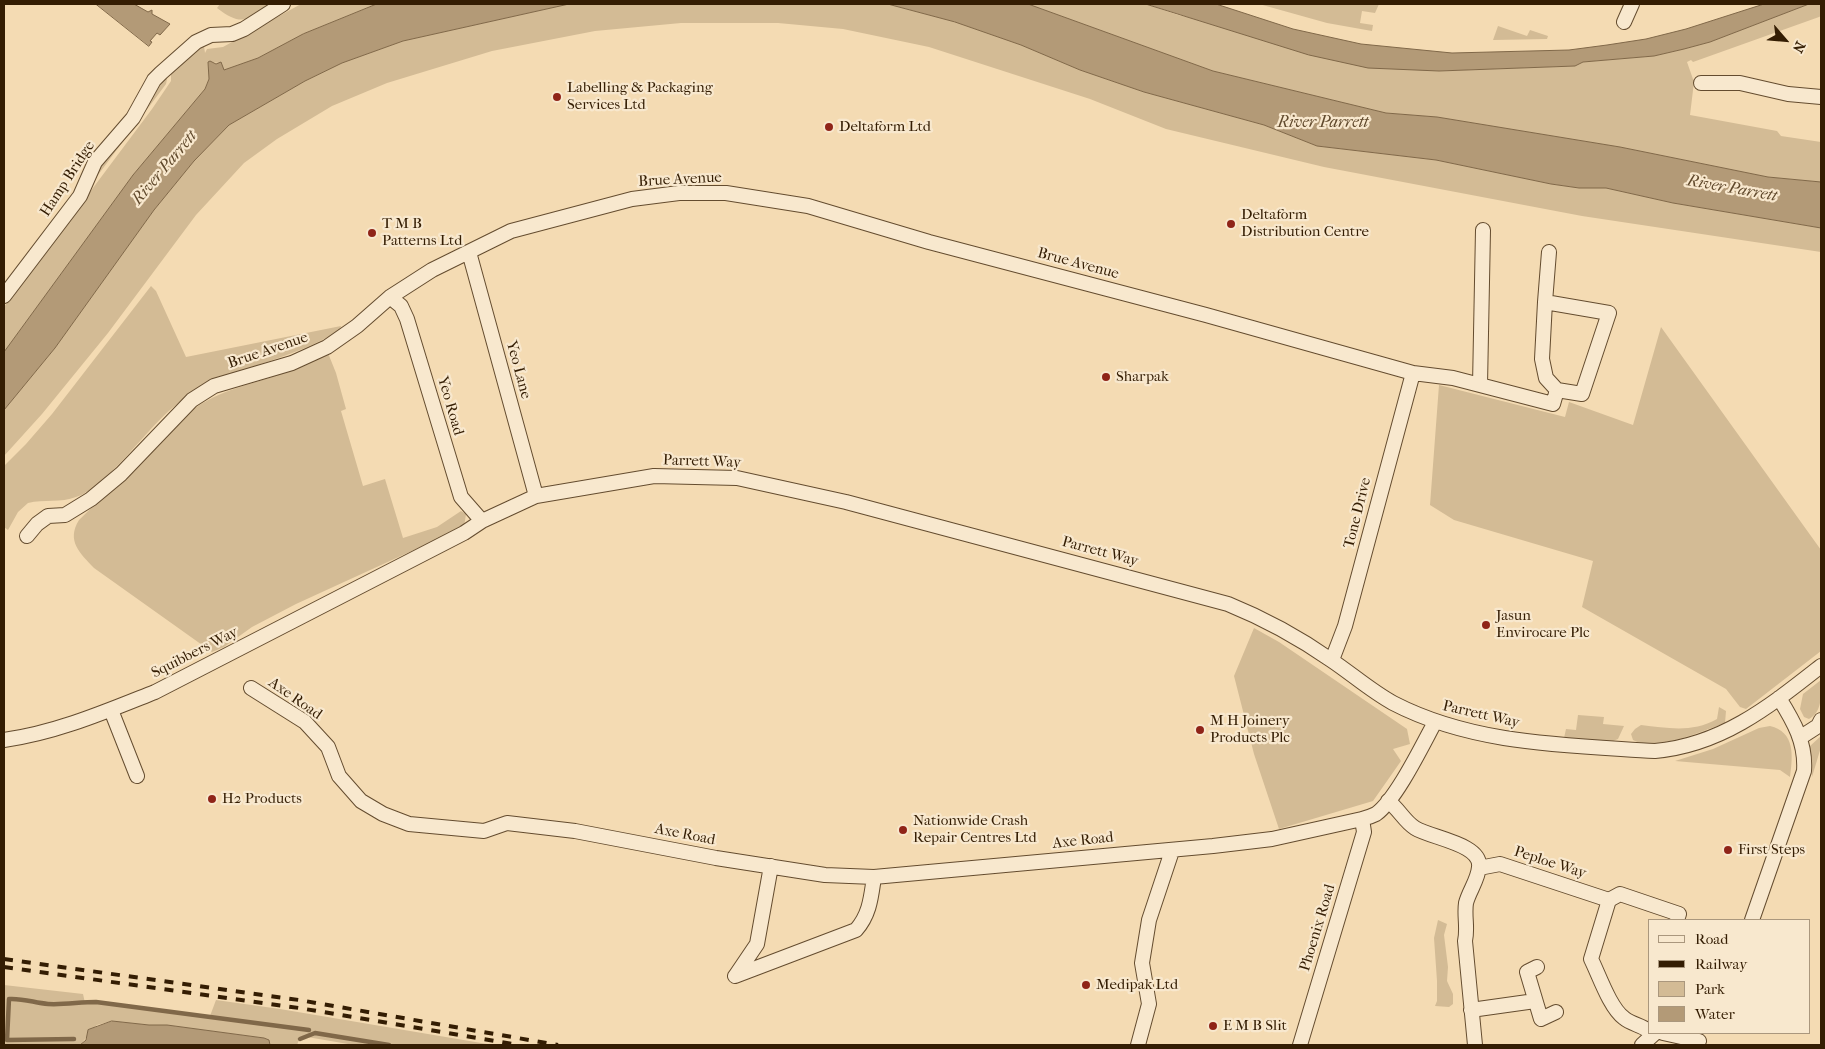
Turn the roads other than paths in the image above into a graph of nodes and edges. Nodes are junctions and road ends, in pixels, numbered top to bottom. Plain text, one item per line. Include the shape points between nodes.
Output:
1 (283, 4) edge
2 (1632, 4) edge
3 (1624, 22) dead end
4 (1701, 83) dead end
5 (1821, 98) edge
6 (1483, 230) dead end
7 (469, 252) junction
8 (1549, 252) dead end
9 (4, 296) edge
10 (390, 297) junction
11 (1545, 302) junction
12 (1413, 373) junction
13 (1480, 385) junction
14 (1557, 390) junction
15 (536, 496) junction
16 (482, 521) junction
17 (27, 536) dead end
18 (390, 570) joint
19 (1332, 660) junction
20 (1821, 666) edge
21 (251, 688) dead end
22 (1779, 698) junction
23 (111, 710) junction
24 (1821, 720) edge
25 (1435, 722) junction
26 (1800, 737) junction
27 (4, 740) edge
28 (137, 776) dead end
29 (1388, 802) junction
30 (1362, 820) junction
31 (1172, 851) junction
32 (771, 866) junction
33 (1480, 868) junction
34 (874, 877) junction
35 (1610, 900) junction
36 (1678, 919) edge
37 (1752, 919) edge
38 (1537, 967) dead end
39 (1534, 1001) junction
40 (1471, 1010) junction
41 (1556, 1012) dead end
42 (1648, 1029) edge
43 (1653, 1034) edge
44 (1661, 1034) edge
45 (1702, 1040) edge
46 (1138, 1045) edge
47 (1300, 1045) edge
48 (1475, 1045) edge
49 (1642, 1045) edge

1 - 9 street, Hamp Bridge via 244,29 232,34 210,35 196,42 158,76 133,118 95,162 80,196
2 - 3 street
4 - 5 street via 1740,83
6 - 13 street
7 - 10 street, Brue Avenue via 432,270
7 - 12 street, Brue Avenue via 511,231 632,199 679,193 726,193 808,206
7 - 15 street, Yeo Lane
8 - 11 street
10 - 16 street, Yeo Road via 401,306 408,319 461,497
10 - 17 street, Brue Avenue via 357,326 327,346 292,363 214,386 192,400 121,474 91,499 65,516 48,516
11 - 14 street via 1542,359 1546,378
11 - 14 street via 1609,313 1582,394
12 - 13 street, Brue Avenue
12 - 19 street, Tone Drive via 1345,626
13 - 14 street, Brue Avenue via 1553,404
15 - 16 street, Parrett Way
15 - 19 street, Parrett Way via 654,476 738,478 855,504 1228,604 1269,620
16 - 18 street, Parrett Way
18 - 23 street, Squibbers Way via 155,692
19 - 25 street, Parrett Way via 1358,681
20 - 22 street, Parrett Way
21 - 32 street, Axe Road via 305,722 328,747 340,776 360,801 409,824 484,831 507,824 575,832
22 - 25 street, Parrett Way via 1728,732 1692,745 1655,751 1518,741
22 - 26 street
23 - 27 street, Squibbers Way via 28,737
23 - 28 street
24 - 26 street via 1818,726
25 - 29 street, Axe Road
26 - 37 street via 1804,749 1804,772
29 - 30 street, Axe Road via 1376,814
29 - 33 street via 1416,829 1473,851
30 - 31 street, Axe Road via 1272,839
30 - 47 street, Phoenix Road via 1364,832
31 - 34 street, Axe Road
31 - 46 street via 1148,920 1142,963 1149,1004
32 - 34 street, Axe Road via 825,875
32 - 34 street via 757,944 735,976 856,930 869,910
33 - 35 street, Peploe Way via 1500,864
33 - 40 street via 1466,905 1468,926 1464,941
35 - 36 street, Peploe Way via 1620,894 1680,914
35 - 42 street via 1591,959 1616,1010 1625,1019
38 - 39 street via 1527,972
39 - 40 street
39 - 41 street via 1541,1019
40 - 48 street
43 - 49 street
44 - 45 street

